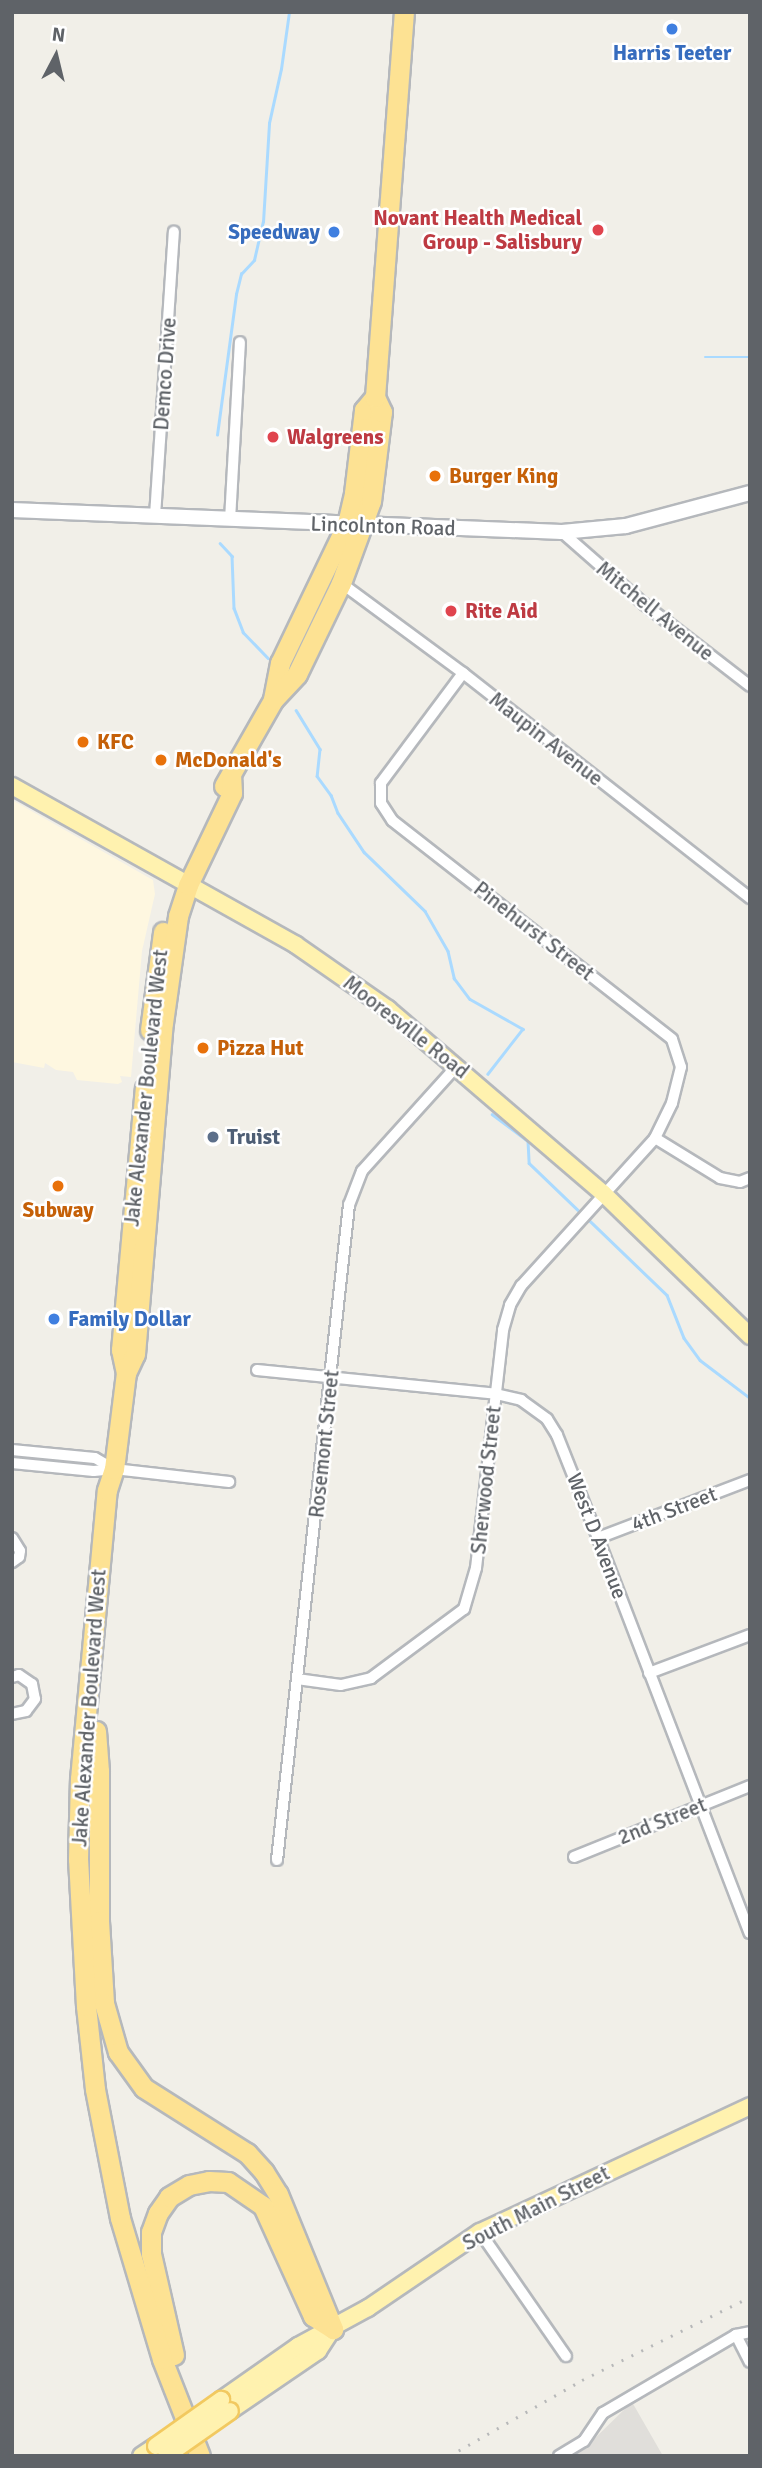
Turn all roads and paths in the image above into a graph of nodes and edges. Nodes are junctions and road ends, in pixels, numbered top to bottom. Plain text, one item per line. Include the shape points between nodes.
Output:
1 (404, 12) edge
2 (174, 232) dead end
3 (240, 342) dead end
4 (750, 493) edge
5 (12, 510) edge
6 (155, 516) junction
7 (230, 520) junction
8 (355, 524) junction
9 (562, 532) junction
10 (341, 583) junction
11 (463, 673) junction
12 (750, 686) edge
13 (273, 700) junction
14 (12, 786) edge
15 (183, 881) junction
16 (750, 898) edge
17 (457, 1066) junction
18 (654, 1138) junction
19 (750, 1178) edge
20 (603, 1194) junction
21 (750, 1336) edge
22 (257, 1370) dead end
23 (331, 1377) junction
24 (496, 1394) junction
25 (12, 1450) edge
26 (12, 1463) edge
27 (114, 1469) junction
28 (750, 1480) edge
29 (229, 1482) dead end
30 (12, 1538) edge
31 (598, 1538) junction
32 (12, 1562) edge
33 (750, 1635) edge
34 (649, 1673) junction
35 (12, 1677) edge
36 (297, 1679) junction
37 (12, 1714) edge
38 (96, 1731) junction
39 (750, 1786) edge
40 (700, 1805) junction
41 (574, 1857) dead end
42 (276, 1860) dead end
43 (750, 1933) edge
44 (750, 2106) edge
45 (480, 2232) junction
46 (333, 2329) junction
47 (750, 2332) edge
48 (736, 2335) junction
49 (566, 2356) dead end
50 (168, 2357) junction
51 (750, 2362) edge
52 (161, 2451) edge
53 (142, 2456) edge
54 (190, 2456) edge
55 (200, 2456) edge
56 (211, 2456) edge
57 (559, 2456) edge

1 - 8 highway, Jake Alexander Boulevard West via 375,397 364,410
2 - 6 street, Demco Drive
3 - 7 street
4 - 9 street, Lincolnton Road via 626,526
5 - 6 street, Lincolnton Road
6 - 7 street, Lincolnton Road
7 - 8 street, Lincolnton Road
8 - 9 street, Lincolnton Road
8 - 10 highway, Jake Alexander Boulevard West
8 - 13 highway, Jake Alexander Boulevard West via 280,663
9 - 12 street, Mitchell Avenue via 644,604
10 - 11 street, Maupin Avenue
10 - 13 highway, Jake Alexander Boulevard West via 297,674
11 - 16 street, Maupin Avenue
11 - 18 street, Pinehurst Street via 381,783 381,803 392,820 672,1039 681,1068 672,1103
13 - 15 highway, Jake Alexander Boulevard West via 206,817
14 - 15 main road, Mooresville Road
15 - 17 main road, Mooresville Road via 318,960
15 - 27 highway, Jake Alexander Boulevard West via 162,936 152,996 121,1350 126,1373
17 - 20 main road, Mooresville Road
17 - 23 street, Rosemont Street via 378,1151 354,1187
18 - 19 street via 720,1178 740,1182
18 - 20 street, Pinehurst Street
20 - 21 main road, Mooresville Road
20 - 24 street, Sherwood Street via 521,1286 510,1305
22 - 23 street, West D Avenue
23 - 24 street, West D Avenue
23 - 36 street, Rosemont Street
24 - 31 street, West D Avenue via 521,1400 547,1419
24 - 36 street, Sherwood Street via 474,1585 464,1609 371,1678 341,1685
25 - 27 street via 95,1458
26 - 27 street via 94,1472
27 - 29 street
27 - 38 highway, Jake Alexander Boulevard West via 119,1489
27 - 50 highway, Jake Alexander Boulevard West via 107,1490 80,1779 80,1925 95,2089 120,2218
28 - 31 street, 4th Street
30 - 32 street via 20,1551
31 - 34 street, West D Avenue
33 - 34 street
34 - 40 street, West D Avenue
35 - 37 street via 19,1675 32,1684 35,1699 26,1711
36 - 42 street, Rosemont Street
38 - 46 highway via 104,2003 118,2052 144,2088 247,2153 264,2172 278,2194
38 - 50 highway via 91,1907 102,2045 128,2190
39 - 40 street, 2nd Street
40 - 41 street, 2nd Street
40 - 43 street, West D Avenue
44 - 45 main road, South Main Street
45 - 46 main road, South Main Street
45 - 49 street
46 - 50 highway via 313,2316 263,2206 228,2182 209,2181 189,2185 169,2197 151,2232 150,2254
46 - 52 main road, South Main Street, bridge via 318,2351
47 - 48 street
48 - 51 street
48 - 57 street via 603,2413 584,2441
50 - 54 highway via 169,2394
50 - 55 highway
50 - 56 highway
52 - 53 main road, South Main Street

